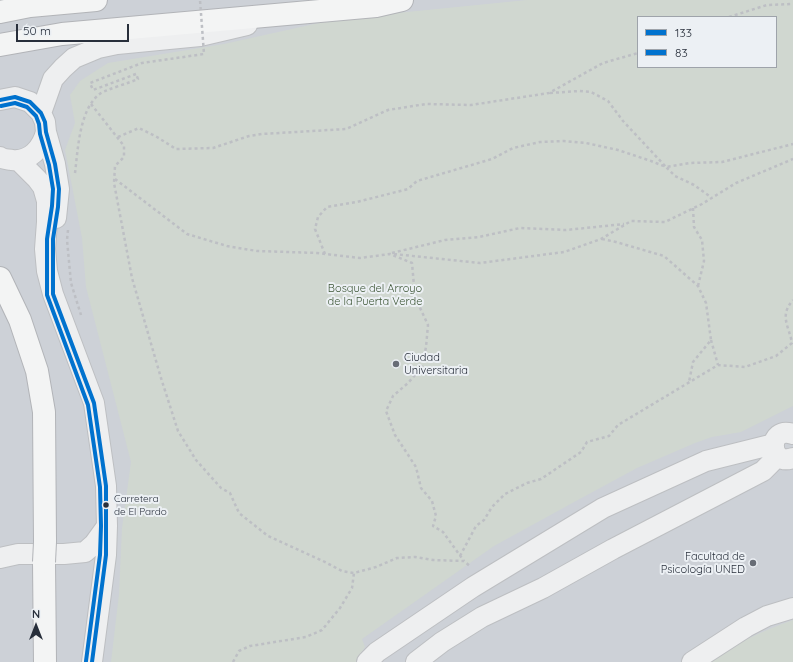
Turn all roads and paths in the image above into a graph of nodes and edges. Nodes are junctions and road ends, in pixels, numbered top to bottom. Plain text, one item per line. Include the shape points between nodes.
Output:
1 (96, 0) edge
2 (200, 0) edge
3 (402, 0) edge
4 (793, 4) edge
5 (305, 6) edge
6 (0, 12) edge
7 (732, 16) edge
8 (0, 32) edge
9 (0, 45) edge
10 (637, 52) edge
11 (136, 74) dead end
12 (549, 93) junction
13 (0, 100) edge
14 (91, 104) dead end
15 (42, 113) junction
16 (46, 132) junction
17 (118, 137) junction
18 (793, 144) edge
19 (5, 159) edge
20 (793, 159) edge
21 (666, 167) junction
22 (114, 178) junction
23 (712, 198) junction
24 (693, 208) junction
25 (626, 224) junction
26 (601, 239) junction
27 (325, 254) junction
28 (390, 254) junction
29 (0, 278) edge
30 (698, 286) junction
31 (53, 294) junction
32 (793, 300) edge
33 (711, 340) junction
34 (793, 343) edge
35 (718, 365) junction
36 (689, 383) junction
37 (793, 434) edge
38 (781, 452) edge
39 (107, 526) junction
40 (460, 556) junction
41 (0, 558) edge
42 (464, 561) junction
43 (471, 567) dead end
44 (354, 573) junction
45 (793, 608) edge
46 (45, 662) edge
47 (92, 662) edge
48 (233, 662) edge
49 (367, 662) edge
50 (416, 662) edge
51 (692, 662) edge

1 - 6 highway via 30,6
2 - 11 path, bridge via 204,54 142,63 90,83 93,90
3 - 5 highway via 376,6
4 - 7 path via 767,5
5 - 8 highway via 106,17 49,23
5 - 9 highway via 62,34
5 - 15 street via 200,36 98,48 74,58 53,79
10 - 12 path via 603,64
12 - 17 path via 471,105 426,104 388,110 346,129 262,134 213,148 176,149 138,128
12 - 21 path via 579,90 591,92 608,101
13 - 15 street via 15,97 30,102
14 - 17 path
15 - 16 street
16 - 19 street via 40,148 26,158
16 - 31 street via 60,188 53,239
17 - 22 path via 124,146 124,157 115,166
18 - 21 path via 722,162
19 - 31 street via 37,179 43,187 47,201 47,271
20 - 23 path via 736,183
21 - 23 path via 675,176 694,184
21 - 27 path via 618,150 586,143 540,142 513,148 492,159 417,181 408,189 326,207 318,217 315,229
22 - 27 path via 187,234 227,246 257,251
22 - 44 path via 132,278 178,431 196,460 221,488 230,492 239,513 268,536 342,571
23 - 24 path
24 - 25 path via 665,222 631,221
24 - 30 path via 694,227 702,240 704,261
25 - 26 path
25 - 28 path via 566,230 520,228 478,237 445,240
26 - 28 path via 564,252 480,263
26 - 30 path via 664,256
27 - 28 path via 360,258
28 - 40 path via 412,263 415,297 428,325 422,367 393,396 386,411 395,435 416,467 421,488 432,501 436,516 433,526 443,532
29 - 46 highway via 25,334 37,371 43,405
30 - 33 path via 706,302
31 - 39 street via 94,402 106,486
32 - 34 path via 788,305 785,322
33 - 35 path
33 - 36 path via 693,362
34 - 35 path via 776,356 745,367
35 - 36 path
36 - 40 path via 618,425 609,436 587,442 581,452 541,479 505,494 476,526
37 - 38 street via 783,433 775,439
38 - 49 street via 706,461 603,508 473,587 377,652
38 - 50 street via 758,474 612,549 543,588 482,617
39 - 41 street via 85,552 18,554
39 - 47 street via 106,555
40 - 42 path
42 - 43 path
42 - 44 path via 397,558
44 - 48 path via 352,588 322,630 306,637 250,646 239,651
45 - 51 street via 767,616 746,627

